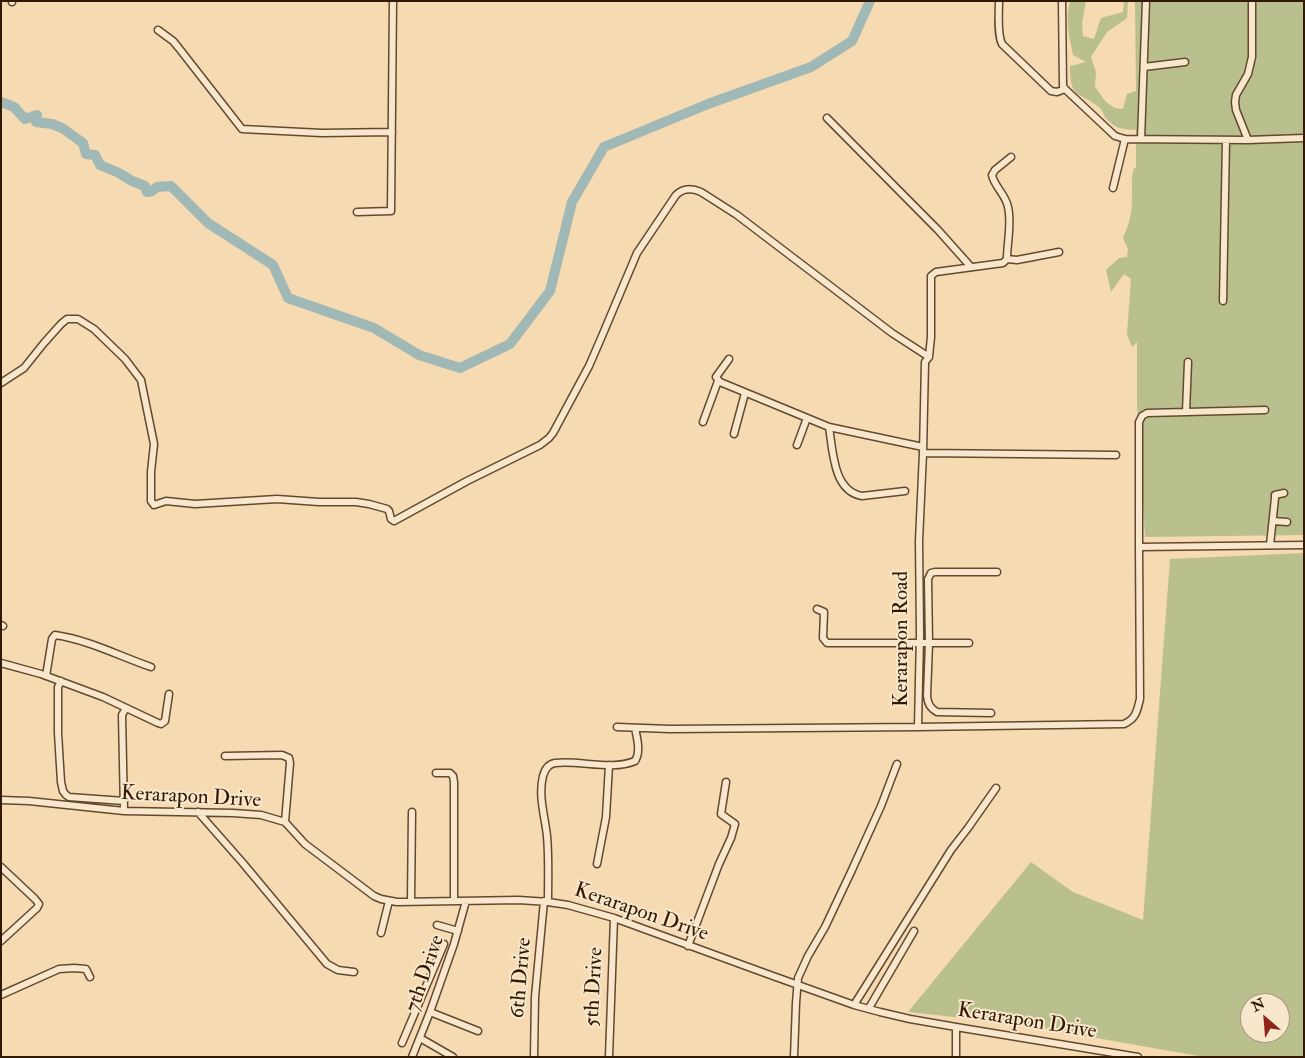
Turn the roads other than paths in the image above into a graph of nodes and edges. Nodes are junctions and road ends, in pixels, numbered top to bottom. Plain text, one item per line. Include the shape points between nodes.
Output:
1 (393, 1) edge
2 (999, 1) edge
3 (1062, 1) edge
4 (1146, 1) edge
5 (1252, 1) edge
6 (158, 30) dead end
7 (1185, 62) dead end
8 (1144, 67) junction
9 (1065, 89) junction
10 (827, 118) dead end
11 (392, 132) junction
12 (1304, 138) edge
13 (1125, 139) junction
14 (1141, 139) junction
15 (1226, 140) junction
16 (1248, 140) junction
17 (1011, 157) dead end
18 (1113, 188) dead end
19 (357, 212) dead end
20 (1059, 252) dead end
21 (1007, 259) junction
22 (970, 267) junction
23 (1223, 301) dead end
24 (928, 357) junction
25 (729, 359) dead end
26 (1188, 362) dead end
27 (718, 381) junction
28 (1, 383) edge
29 (745, 392) junction
30 (1265, 410) dead end
31 (1186, 412) junction
32 (807, 418) junction
33 (703, 422) dead end
34 (829, 427) junction
35 (734, 434) dead end
36 (797, 445) dead end
37 (923, 450) junction
38 (1116, 455) dead end
39 (905, 491) dead end
40 (1284, 493) dead end
41 (1272, 521) junction
42 (1287, 522) dead end
43 (1304, 544) edge
44 (1270, 545) junction
45 (1139, 547) junction
46 (997, 572) dead end
47 (817, 609) dead end
48 (919, 643) junction
49 (929, 643) junction
50 (968, 643) dead end
51 (1, 663) edge
52 (151, 667) dead end
53 (46, 676) junction
54 (62, 681) junction
55 (169, 694) dead end
56 (126, 708) junction
57 (991, 713) dead end
58 (617, 727) dead end
59 (635, 728) junction
60 (918, 728) junction
61 (225, 756) dead end
62 (897, 764) dead end
63 (610, 765) junction
64 (436, 773) dead end
65 (726, 782) dead end
66 (996, 788) dead end
67 (1, 800) edge
68 (124, 801) junction
69 (124, 811) junction
70 (198, 812) junction
71 (412, 812) dead end
72 (285, 822) junction
73 (597, 864) dead end
74 (1, 867) edge
75 (389, 901) junction
76 (412, 901) junction
77 (454, 901) junction
78 (466, 901) junction
79 (546, 901) junction
80 (614, 918) junction
81 (437, 925) dead end
82 (914, 931) dead end
83 (458, 932) junction
84 (381, 933) dead end
85 (1, 941) edge
86 (444, 944) dead end
87 (688, 946) junction
88 (354, 972) dead end
89 (90, 977) dead end
90 (428, 982) junction
91 (439, 985) junction
92 (797, 985) junction
93 (1, 995) edge
94 (854, 1005) junction
95 (869, 1008) junction
96 (430, 1012) junction
97 (956, 1027) junction
98 (478, 1031) dead end
99 (420, 1038) junction
100 (402, 1043) dead end
101 (412, 1057) edge
102 (453, 1057) edge
103 (534, 1057) edge
104 (609, 1057) edge
105 (794, 1057) edge
106 (956, 1057) edge
107 (1138, 1057) edge

1 - 11 street
2 - 9 street via 1002,44 1049,89 1056,92
3 - 9 street via 1062,82
4 - 8 street
5 - 16 street via 1252,57 1235,102
6 - 11 street via 173,41 242,129
7 - 8 street
8 - 14 street
9 - 13 street via 1115,136
10 - 22 street via 938,230
11 - 19 street via 391,210
12 - 16 street
13 - 14 street
13 - 18 street
14 - 15 street
15 - 16 street
15 - 23 street
17 - 21 street via 992,175 1009,210
20 - 21 street
21 - 22 street via 1003,263
22 - 24 street, Kerarapon Road via 936,272 931,276
24 - 28 street via 737,215 691,189 679,192 673,199 638,253 588,366 549,438 394,521 387,509 356,502 277,499 152,504 154,444 141,380 119,353 94,329 78,319 63,321 24,368
24 - 37 street, Kerarapon Road via 925,362
25 - 27 street via 716,378
26 - 31 street
27 - 29 street
27 - 33 street
29 - 32 street
29 - 35 street
30 - 31 street
31 - 45 street via 1147,413 1139,420
32 - 34 street
32 - 36 street
34 - 37 street
34 - 39 street via 838,473 847,489 862,496
37 - 38 street
37 - 48 street, Kerarapon Road
40 - 41 street via 1275,495
41 - 42 street
41 - 44 street
43 - 44 street
44 - 45 street
45 - 60 street, Kerarapon Road via 1140,699 1132,720 1124,724
46 - 49 street via 935,572 929,575
47 - 48 street via 824,612 823,638 827,643
48 - 49 street
48 - 60 street, Kerarapon Road
49 - 50 street
49 - 57 street via 927,696 930,708 937,712
51 - 53 street
52 - 53 street via 107,649 55,635
53 - 54 street
54 - 56 street
54 - 68 street via 58,687 58,733 63,791 69,797
55 - 56 street via 167,715 160,724
56 - 68 street via 122,715
58 - 59 street
59 - 60 street
59 - 63 street via 637,759 632,763
61 - 72 street via 282,755 289,758
62 - 92 street via 881,806
63 - 73 street via 606,817
63 - 79 street, 6th Drive via 554,763 545,769 542,806 547,838
64 - 77 street via 450,773 454,782
65 - 87 street via 721,814 735,824
66 - 94 street via 951,850
67 - 69 street, Kerarapon Drive
68 - 69 street
69 - 70 street, Kerarapon Drive
70 - 72 street, Kerarapon Drive via 252,813
70 - 88 street via 326,964
71 - 76 street
72 - 75 street, Kerarapon Drive via 305,844 358,885
74 - 85 street via 39,904
75 - 76 street, Kerarapon Drive
75 - 84 street
76 - 77 street, Kerarapon Drive
77 - 78 street, Kerarapon Drive
78 - 79 street, Kerarapon Drive
78 - 83 street, 7th Drive
79 - 80 street, Kerarapon Drive
79 - 103 street, 6th Drive via 535,998
80 - 87 street, Kerarapon Drive
80 - 104 street, 5th Drive
81 - 83 street
82 - 95 street
83 - 91 street, 7th Drive
86 - 90 street
87 - 92 street, Kerarapon Drive
89 - 93 street via 86,969 59,969
90 - 91 street
90 - 100 street
91 - 96 street, 7th Drive
92 - 94 street, Kerarapon Drive
92 - 105 street
94 - 95 street, Kerarapon Drive
95 - 97 street, Kerarapon Drive
96 - 98 street
96 - 99 street, 7th Drive
97 - 106 street
97 - 107 street, Kerarapon Drive
99 - 101 street, 7th Drive
99 - 102 street

